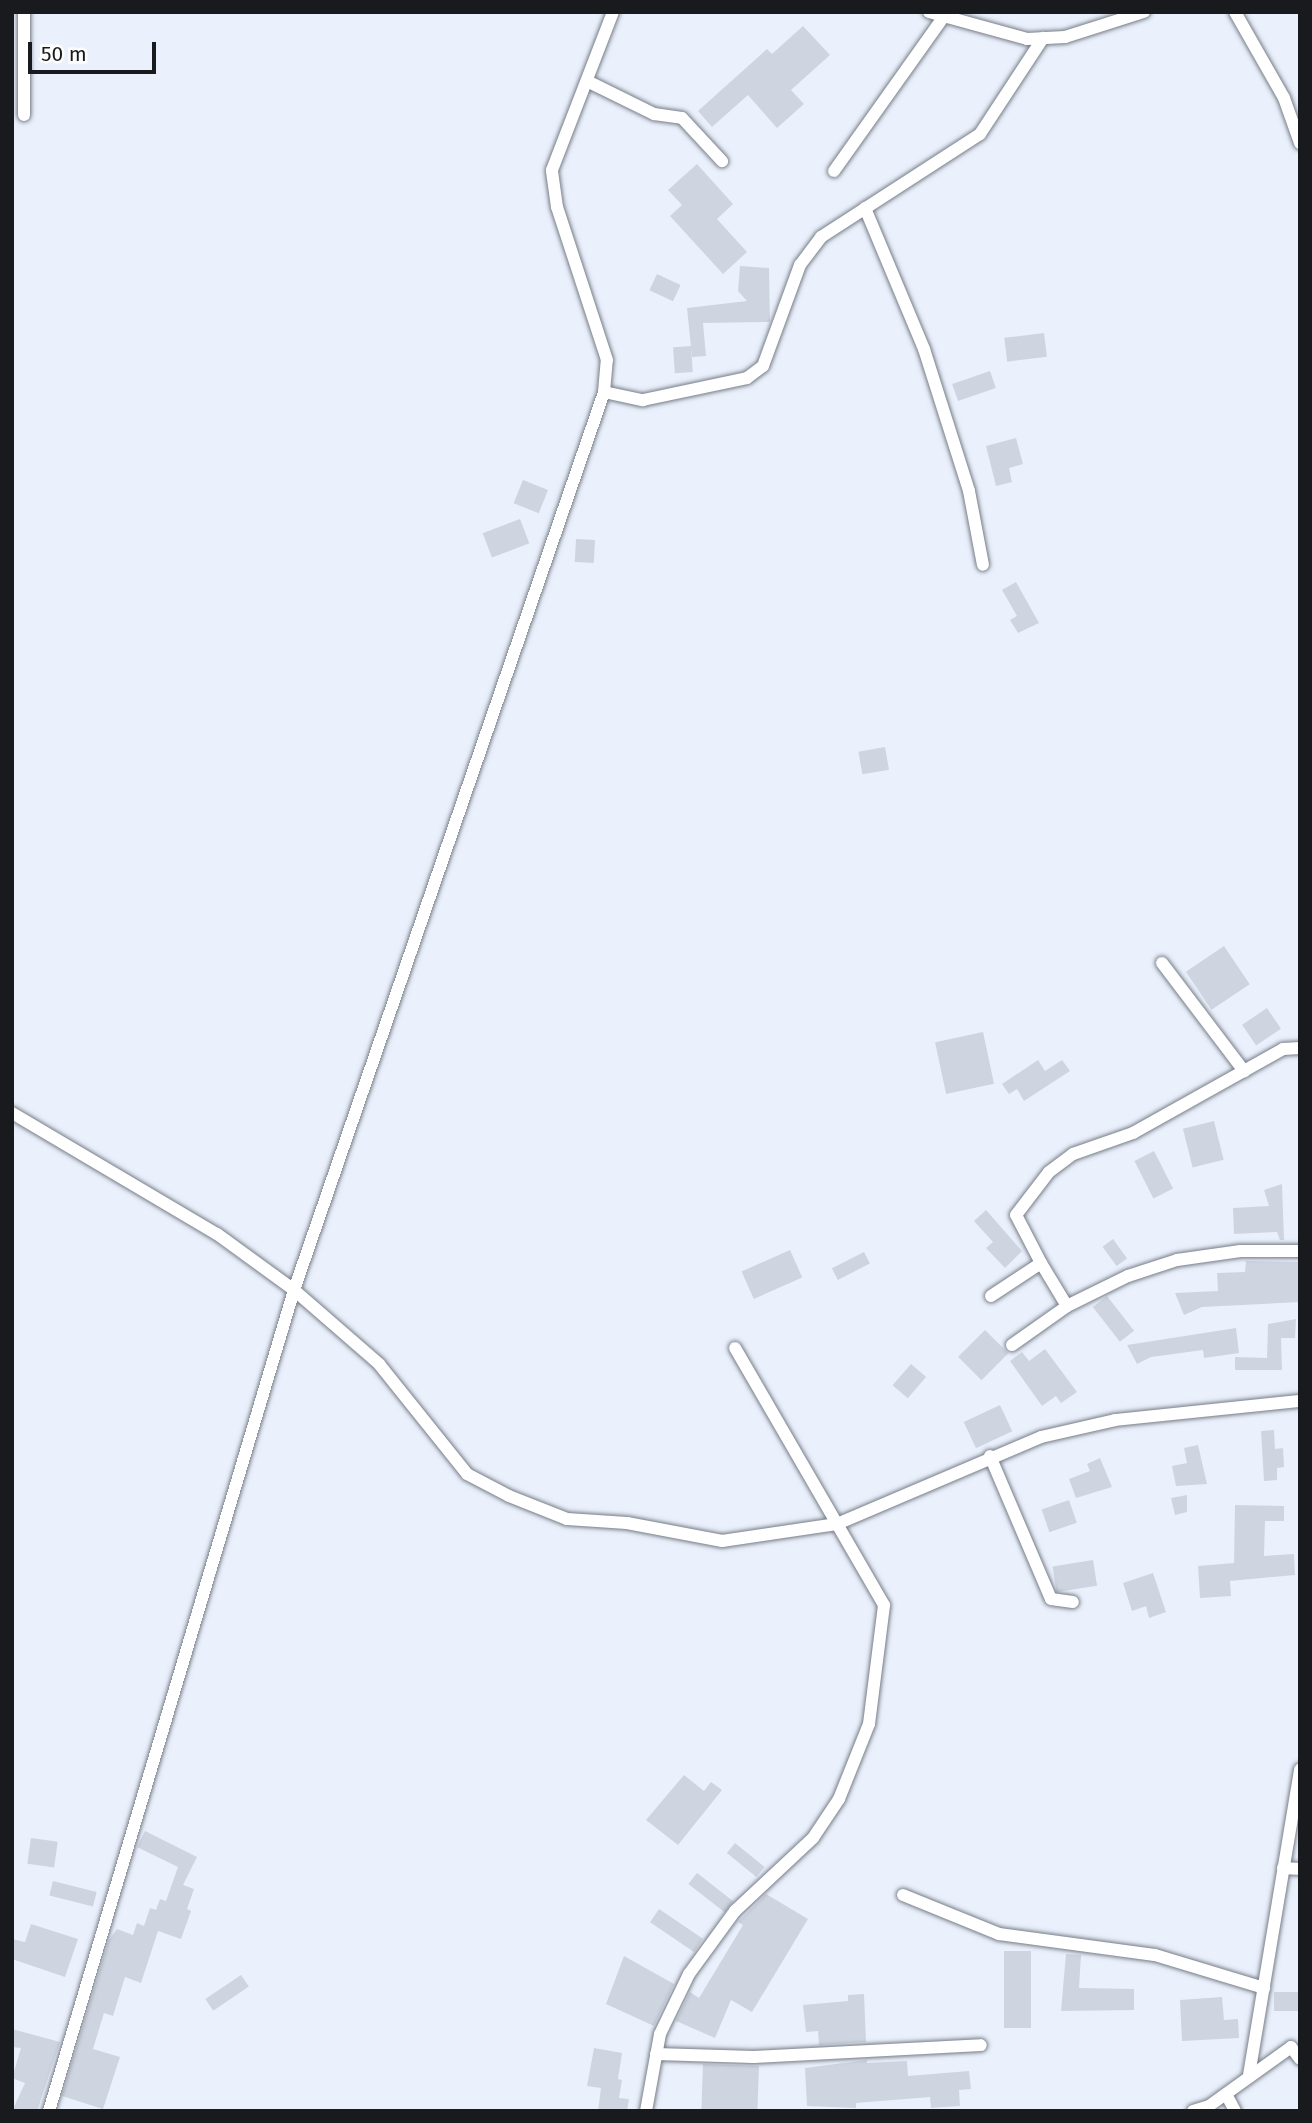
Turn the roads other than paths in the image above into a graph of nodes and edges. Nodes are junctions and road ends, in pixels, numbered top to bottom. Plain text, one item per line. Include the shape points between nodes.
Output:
1 (24, 12) edge
2 (613, 12) edge
3 (929, 12) edge
4 (1144, 12) edge
5 (1235, 12) edge
6 (944, 16) junction
7 (1043, 38) junction
8 (587, 81) junction
9 (24, 115) dead end
10 (1300, 143) edge
11 (723, 161) dead end
12 (834, 171) dead end
13 (865, 208) junction
14 (604, 392) junction
15 (983, 565) dead end
16 (1162, 963) dead end
17 (1300, 1048) edge
18 (1244, 1071) junction
19 (12, 1113) edge
20 (1300, 1251) edge
21 (1041, 1263) junction
22 (294, 1290) junction
23 (991, 1296) dead end
24 (1067, 1306) junction
25 (1012, 1345) dead end
26 (735, 1348) dead end
27 (1300, 1401) edge
28 (990, 1456) junction
29 (837, 1524) junction
30 (1073, 1602) dead end
31 (1300, 1769) edge
32 (1283, 1868) junction
33 (1300, 1869) edge
34 (903, 1895) dead end
35 (1264, 1988) junction
36 (1295, 2043) edge
37 (981, 2045) dead end
38 (656, 2054) junction
39 (1300, 2059) edge
40 (1249, 2075) junction
41 (1226, 2094) junction
42 (49, 2111) edge
43 (646, 2111) edge
44 (1194, 2111) edge
45 (1235, 2111) edge

1 - 9 street
2 - 8 street
3 - 6 street
4 - 7 street via 1098,29
5 - 10 street via 1284,98
6 - 7 street via 1027,39
6 - 12 street
7 - 13 street via 980,134
8 - 11 street via 654,114 682,118
8 - 14 street via 552,170 557,207 607,360
13 - 14 street via 821,237 800,265 763,366 747,378 643,400
13 - 15 street via 924,349 969,491
14 - 22 street
16 - 18 street
17 - 18 street via 1283,1049
18 - 21 street via 1133,1133 1073,1154 1049,1172 1016,1215
19 - 22 street via 217,1234
20 - 24 street via 1240,1251 1177,1260 1128,1276
21 - 23 street
21 - 24 street
22 - 29 street via 379,1364 467,1474 509,1496 567,1518 626,1523 722,1541
22 - 42 street
24 - 25 street
26 - 29 street
27 - 28 street via 1115,1420 1041,1437
28 - 29 street
28 - 30 street via 1051,1599
29 - 38 street via 884,1605 869,1724 839,1799 813,1838 735,1911 689,1974 660,2034
31 - 32 street
32 - 33 street
32 - 35 street
34 - 35 street via 999,1934 1155,1955
35 - 40 street
36 - 39 street
36 - 40 street
37 - 38 street via 754,2057
38 - 43 street
40 - 41 street
41 - 44 street
41 - 45 street

